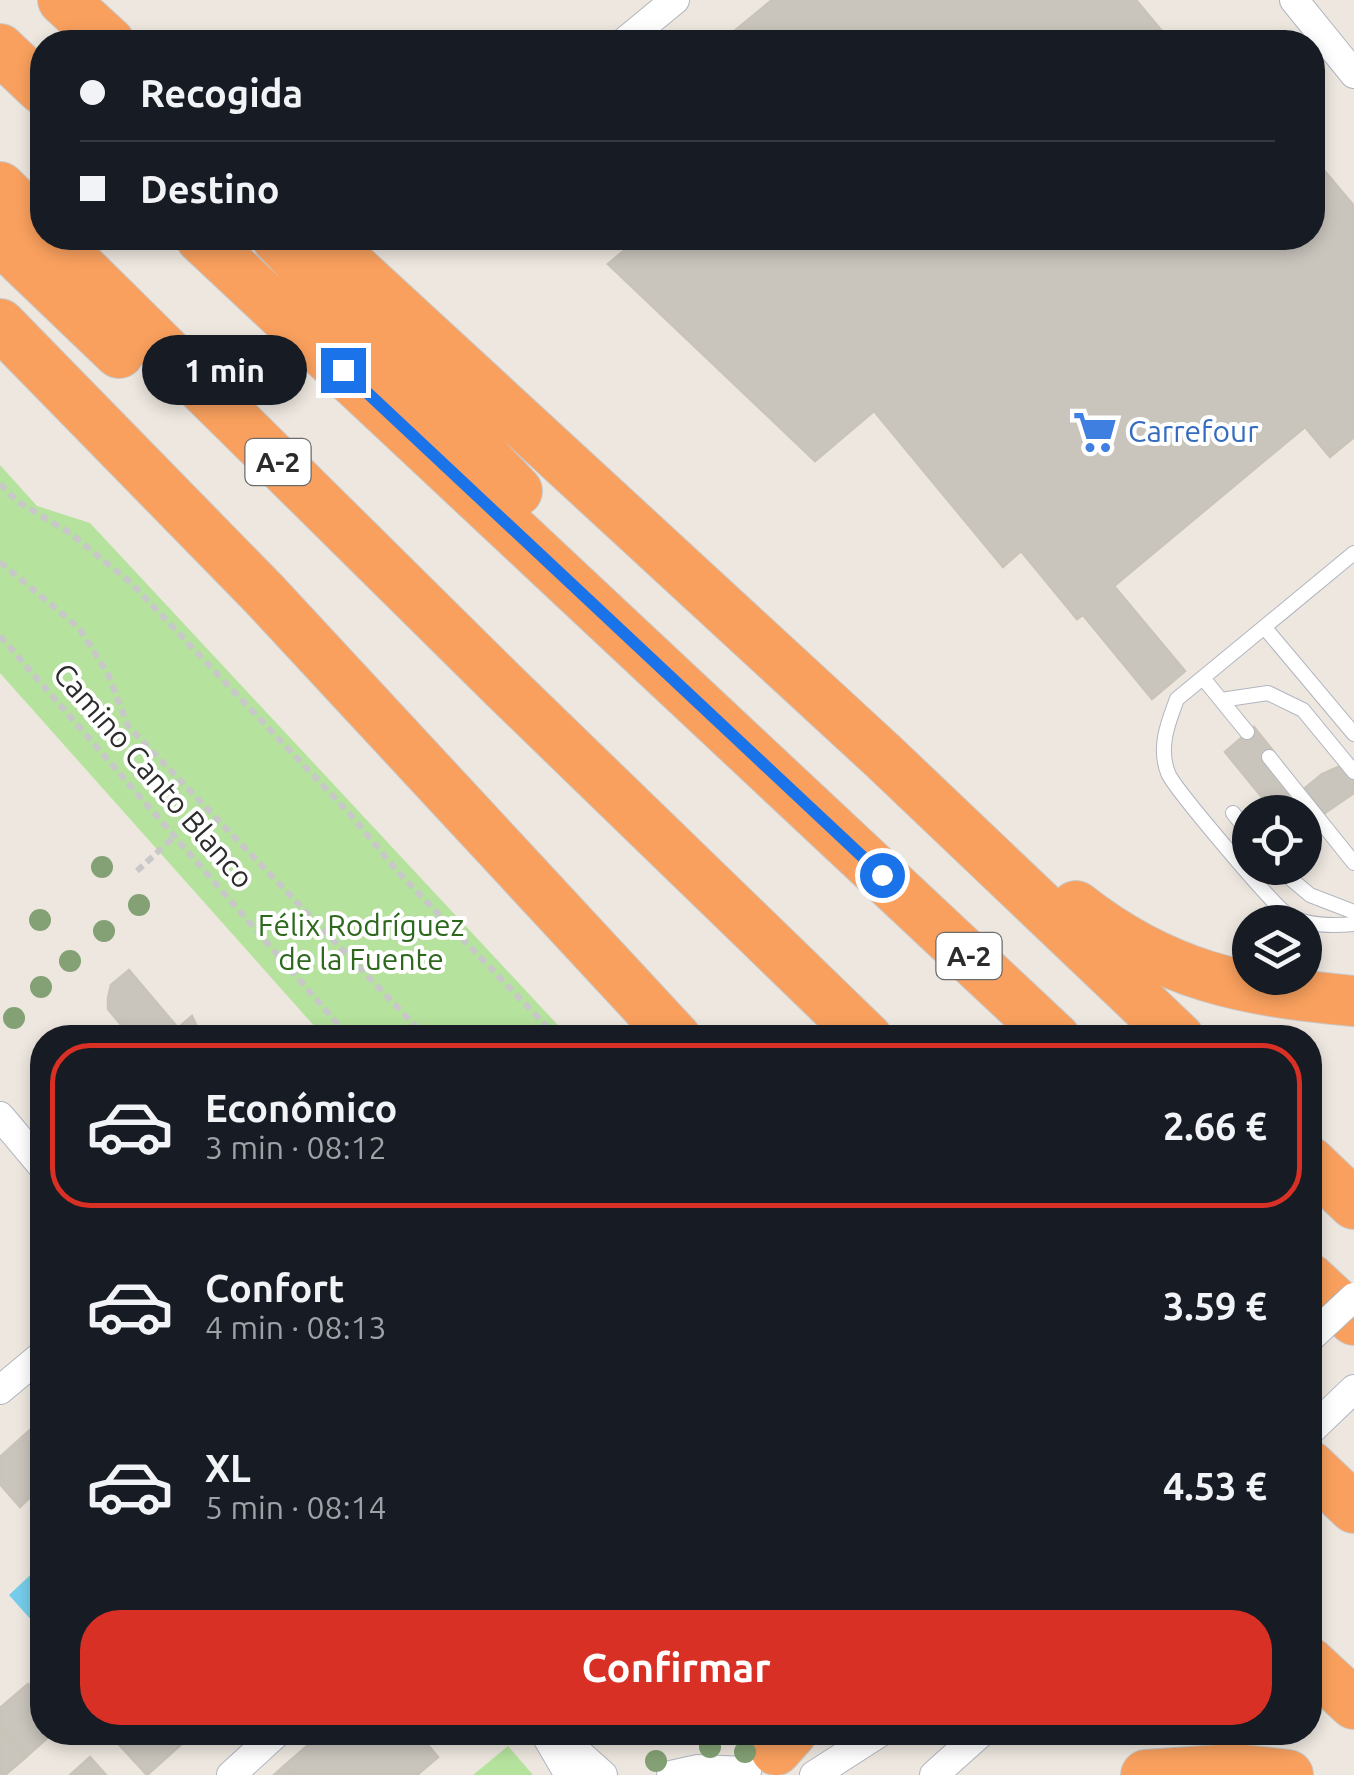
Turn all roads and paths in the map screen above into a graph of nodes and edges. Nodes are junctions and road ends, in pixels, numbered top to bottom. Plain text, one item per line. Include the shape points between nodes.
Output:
1 (51, 0) edge
2 (63, 0) edge
3 (675, 0) edge
4 (1294, 0) edge
5 (80, 30) edge
6 (96, 30) edge
7 (639, 30) edge
8 (1322, 30) edge
9 (1325, 33) edge
10 (0, 49) edge
11 (1350, 60) edge
12 (30, 78) edge
13 (0, 188) edge
14 (30, 218) edge
15 (0, 239) edge
16 (63, 250) edge
17 (214, 250) edge
18 (288, 250) edge
19 (333, 250) edge
20 (0, 324) edge
21 (0, 484) edge
22 (1354, 552) edge
23 (0, 562) edge
24 (264, 594) junction
25 (1265, 628) junction
26 (0, 636) edge
27 (1203, 678) junction
28 (505, 687) junction
29 (1220, 700) junction
30 (1247, 732) dead end
31 (1354, 734) edge
32 (884, 757) junction
33 (1268, 757) dead end
34 (1354, 772) edge
35 (175, 836) junction
36 (1354, 862) edge
37 (137, 871) dead end
38 (882, 875) junction
39 (1298, 885) edge
40 (1354, 912) edge
41 (1354, 924) edge
42 (1354, 1001) edge
43 (339, 1025) edge
44 (416, 1025) edge
45 (545, 1025) edge
46 (618, 1025) edge
47 (664, 1025) edge
48 (854, 1025) edge
49 (1041, 1025) edge
50 (1165, 1025) edge
51 (0, 1116) edge
52 (30, 1152) edge
53 (1322, 1173) edge
54 (1354, 1204) edge
55 (1322, 1290) edge
56 (1354, 1297) edge
57 (1354, 1320) edge
58 (1322, 1327) edge
59 (30, 1365) edge
60 (0, 1390) edge
61 (1354, 1390) edge
62 (1322, 1420) edge
63 (1322, 1477) edge
64 (1354, 1508) edge
65 (1322, 1673) edge
66 (1354, 1704) edge
67 (264, 1745) edge
68 (552, 1745) edge
69 (569, 1745) edge
70 (832, 1745) edge
71 (967, 1745) edge
72 (774, 1761) edge
73 (231, 1775) edge
74 (570, 1775) edge
75 (603, 1775) edge
76 (671, 1775) edge
77 (934, 1775) edge
78 (1146, 1775) edge
79 (1288, 1775) edge

1 - 5 highway
2 - 6 highway
3 - 7 street
4 - 8 street
9 - 11 street
10 - 12 highway
13 - 14 highway
15 - 28 highway via 362,585
16 - 28 highway, A-2
17 - 38 highway, A-2
18 - 38 highway
19 - 32 highway
20 - 24 highway
21 - 45 path via 131,583
22 - 25 lane
23 - 44 path via 79,628 108,674 128,726
24 - 46 highway via 422,797
24 - 47 highway
25 - 27 lane
25 - 31 lane
26 - 35 path, Camino Canto Blanco
27 - 29 lane
27 - 41 lane via 1177,699 1164,735 1168,774 1287,914 1329,926
28 - 48 highway, A-2
29 - 30 lane
29 - 34 lane via 1268,692 1303,710
32 - 42 highway via 1113,935 1187,972 1280,994
32 - 50 highway
33 - 36 lane
35 - 37 path
35 - 43 path, Camino Canto Blanco
38 - 49 highway, A-2
39 - 40 lane
51 - 52 street
53 - 54 highway
55 - 57 highway
56 - 58 street, bridge
59 - 60 street
61 - 62 street
63 - 64 highway
65 - 66 highway
67 - 73 street
68 - 74 street
69 - 75 street
70 - 72 street
71 - 77 street
72 - 76 street
78 - 79 highway via 1235,1769

